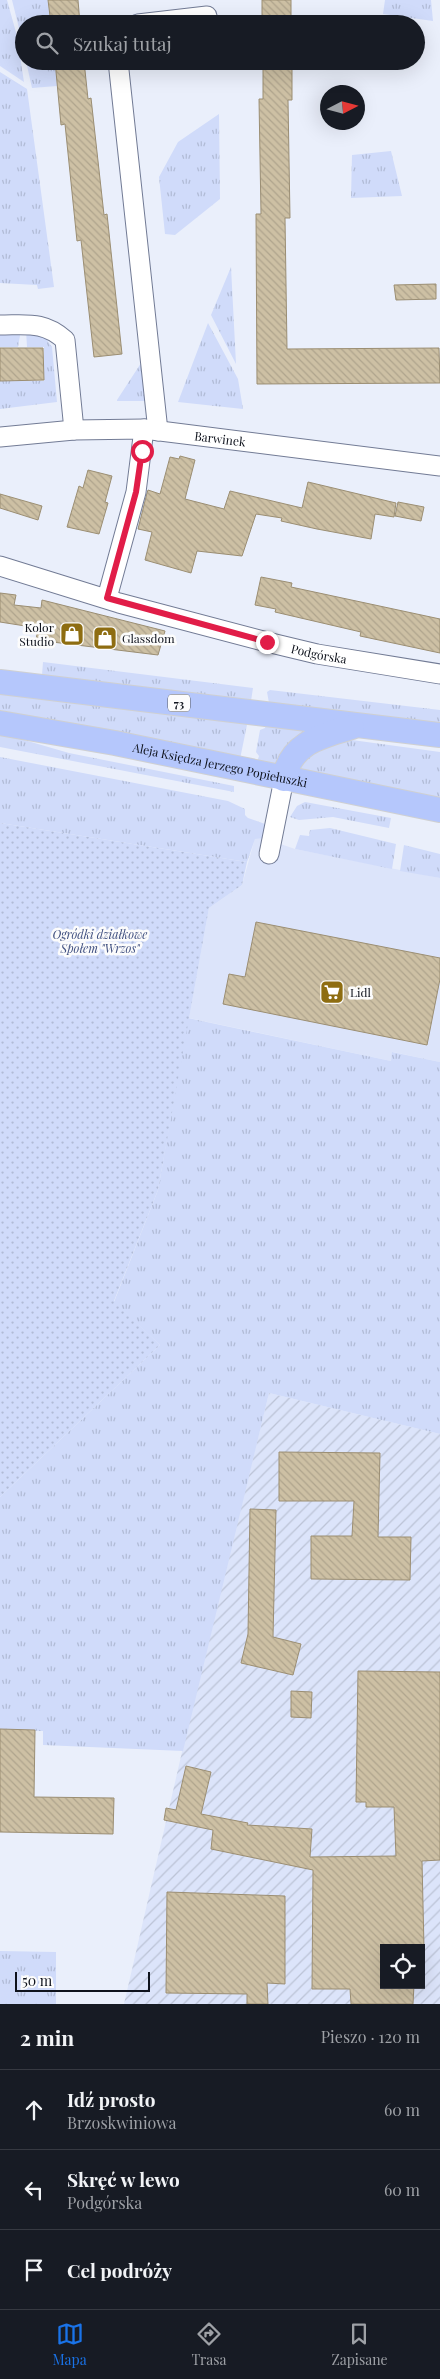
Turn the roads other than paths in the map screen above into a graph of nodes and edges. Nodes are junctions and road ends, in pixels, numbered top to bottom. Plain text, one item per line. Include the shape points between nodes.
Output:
1 (119, 70) edge
2 (0, 326) edge
3 (74, 430) junction
4 (151, 430) junction
5 (0, 437) edge
6 (440, 466) edge
7 (0, 566) edge
8 (107, 598) junction
9 (440, 674) edge
10 (0, 682) edge
11 (0, 723) edge
12 (359, 726) junction
13 (440, 735) edge
14 (284, 779) junction
15 (440, 810) edge
16 (269, 854) dead end

1 - 4 street
2 - 3 street via 43,325 66,340
3 - 4 street, Barwinek
3 - 5 street, Barwinek
4 - 6 street, Barwinek
4 - 8 street
7 - 8 street, Podgórska
8 - 9 street, Podgórska via 317,654
10 - 12 main road, 73
11 - 14 main road, Aleja Księdza Jerzego Popiełuszki via 115,743
12 - 13 main road, 73
12 - 14 main road via 327,734 302,747 290,759
14 - 15 main road, Aleja Księdza Jerzego Popiełuszki
14 - 16 street

